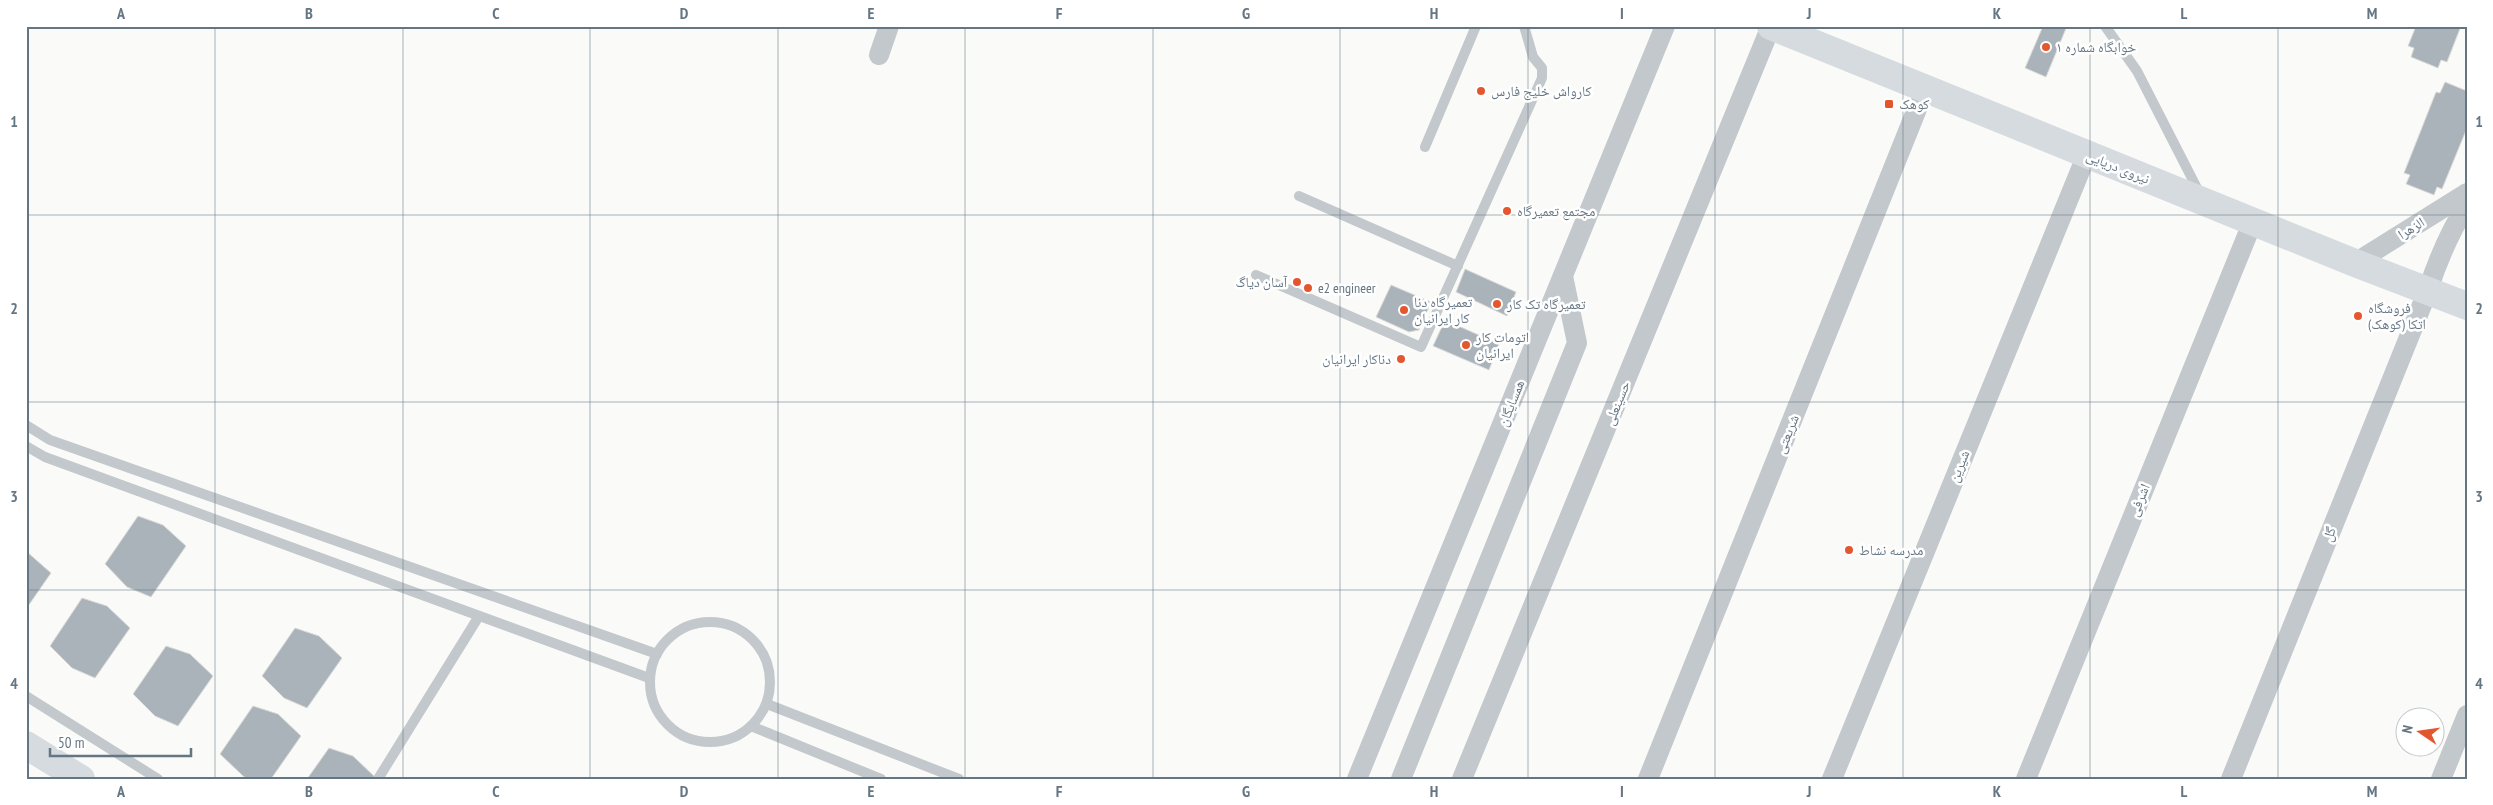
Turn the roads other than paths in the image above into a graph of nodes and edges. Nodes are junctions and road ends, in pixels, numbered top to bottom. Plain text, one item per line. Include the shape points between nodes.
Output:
1 (889, 26) edge
2 (1476, 26) edge
3 (1524, 26) edge
4 (1665, 26) edge
5 (1771, 26) edge
6 (2105, 26) edge
7 (879, 55) dead end
8 (1925, 88) junction
9 (1425, 147) dead end
10 (2087, 154) junction
11 (2467, 193) edge
12 (1299, 196) dead end
13 (2204, 202) junction
14 (2467, 204) edge
15 (2253, 221) junction
16 (2355, 263) junction
17 (1458, 266) junction
18 (1256, 275) dead end
19 (1563, 276) junction
20 (2428, 290) junction
21 (2467, 306) edge
22 (26, 425) edge
23 (40, 433) junction
24 (28, 447) edge
25 (479, 616) junction
26 (657, 654) junction
27 (649, 678) junction
28 (26, 696) edge
29 (767, 704) junction
30 (2467, 715) edge
31 (751, 726) junction
32 (26, 745) edge
33 (81, 779) edge
34 (158, 779) edge
35 (378, 779) edge
36 (881, 779) edge
37 (959, 779) edge
38 (1357, 779) edge
39 (1401, 779) edge
40 (1462, 779) edge
41 (1648, 779) edge
42 (1832, 779) edge
43 (2026, 779) edge
44 (2231, 779) edge
45 (2441, 779) edge

1 - 7 street
2 - 9 lane
3 - 17 lane via 1533,57 1542,68 1542,78
4 - 19 street, همسایگان
5 - 8 main road, نیروی دریایی
5 - 40 street, حسینعلی
6 - 13 lane via 2137,71
8 - 10 main road, نیروی دریایی
8 - 41 street, شریعتی
10 - 13 main road, نیروی دریایی
10 - 42 street, شیرین
11 - 16 street, الزهرا
12 - 17 lane
13 - 15 main road, نیروی دریایی
14 - 20 street, گل via 2445,243
15 - 16 main road, نیروی دریایی
15 - 43 street, اشرفی
16 - 20 main road, نیروی دریایی
17 - 18 lane via 1422,347
19 - 38 street, همسایگان
19 - 39 street via 1578,343
20 - 21 main road, نیروی دریایی
20 - 44 street, گل
22 - 23 lane
23 - 24 lane
23 - 26 lane via 60,443
24 - 25 lane via 45,457
25 - 27 lane
25 - 35 lane
26 - 27 lane
26 - 29 lane via 664,641 681,628 701,621 722,622 741,630 758,643 767,662 771,683
27 - 31 lane via 651,697 659,715 671,729 688,739 706,743 725,741
28 - 34 lane
29 - 31 lane
29 - 37 lane
30 - 45 street
31 - 36 lane
32 - 33 main road

